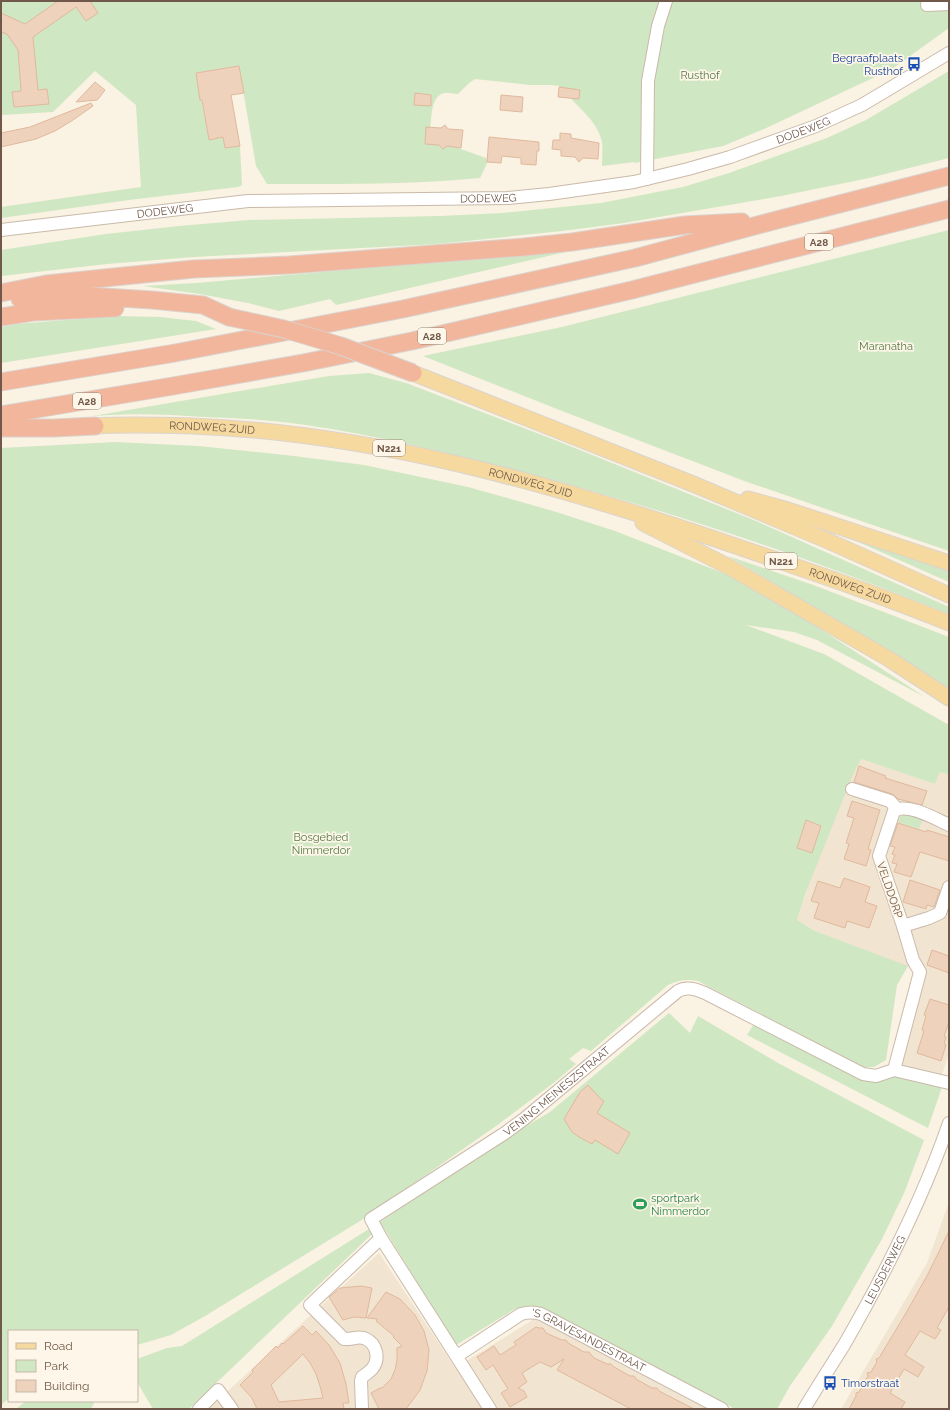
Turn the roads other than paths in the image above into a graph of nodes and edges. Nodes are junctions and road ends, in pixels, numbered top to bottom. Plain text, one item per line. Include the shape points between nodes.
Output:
1 (666, 1) edge
2 (949, 4) edge
3 (928, 5) dead end
4 (949, 53) edge
5 (949, 176) edge
6 (647, 179) junction
7 (949, 209) edge
8 (773, 221) junction
9 (1, 230) edge
10 (1, 293) edge
11 (1, 300) edge
12 (1, 317) edge
13 (229, 317) junction
14 (413, 373) joint
15 (1, 382) edge
16 (1, 415) edge
17 (95, 426) joint
18 (1, 428) edge
19 (693, 484) junction
20 (610, 506) junction
21 (949, 563) edge
22 (949, 595) edge
23 (949, 624) edge
24 (949, 698) edge
25 (852, 789) dead end
26 (897, 809) junction
27 (949, 825) edge
28 (949, 888) edge
29 (903, 926) junction
30 (894, 1070) junction
31 (948, 1083) edge
32 (949, 1123) edge
33 (380, 1238) junction
34 (456, 1356) junction
35 (199, 1409) edge
36 (232, 1409) edge
37 (362, 1409) edge
38 (490, 1409) edge
39 (722, 1409) edge
40 (804, 1409) edge

1 - 6 street via 658,26 648,81
2 - 3 street
4 - 6 street, DODEWEG via 862,105 816,126 730,157
5 - 8 highway
6 - 9 street, DODEWEG via 508,198 248,200
7 - 16 highway, A28 via 632,290 412,341 181,385
8 - 10 highway via 685,225 524,247 289,265 194,269 46,284
8 - 15 highway via 635,258 410,308 175,353
11 - 13 highway via 81,296 152,300 203,306
12 - 13 highway via 77,309 160,308
13 - 14 highway, bridge via 284,329 341,346
14 - 19 main road
17 - 18 highway
17 - 20 main road, RONDWEG ZUID / N221 via 234,428 357,442 487,471
19 - 21 main road via 788,510
19 - 22 main road
20 - 23 main road, RONDWEG ZUID / N221 via 781,561
20 - 24 main road, N221 via 731,568 889,659
25 - 26 street via 890,801
26 - 27 street via 912,810
26 - 29 street, VELDDORP via 894,811 879,856
28 - 29 street, VELDDORP via 940,913
29 - 30 street, VELDDORP via 913,960 920,972
30 - 31 street
30 - 33 street, VENING MEINESZSTRAAT via 876,1076 863,1074 705,993 683,988 524,1119 371,1219
32 - 40 street, LEUSDERWEG via 925,1187 889,1264 844,1346
33 - 34 street, VENING MEINESZSTRAAT
33 - 37 street via 310,1305 344,1339 357,1337 373,1344 377,1352 376,1361 360,1381
34 - 38 street, VENING MEINESZSTRAAT
34 - 39 street, 'S GRAVESANDESTRAAT via 521,1314 535,1312
35 - 36 street via 218,1390

